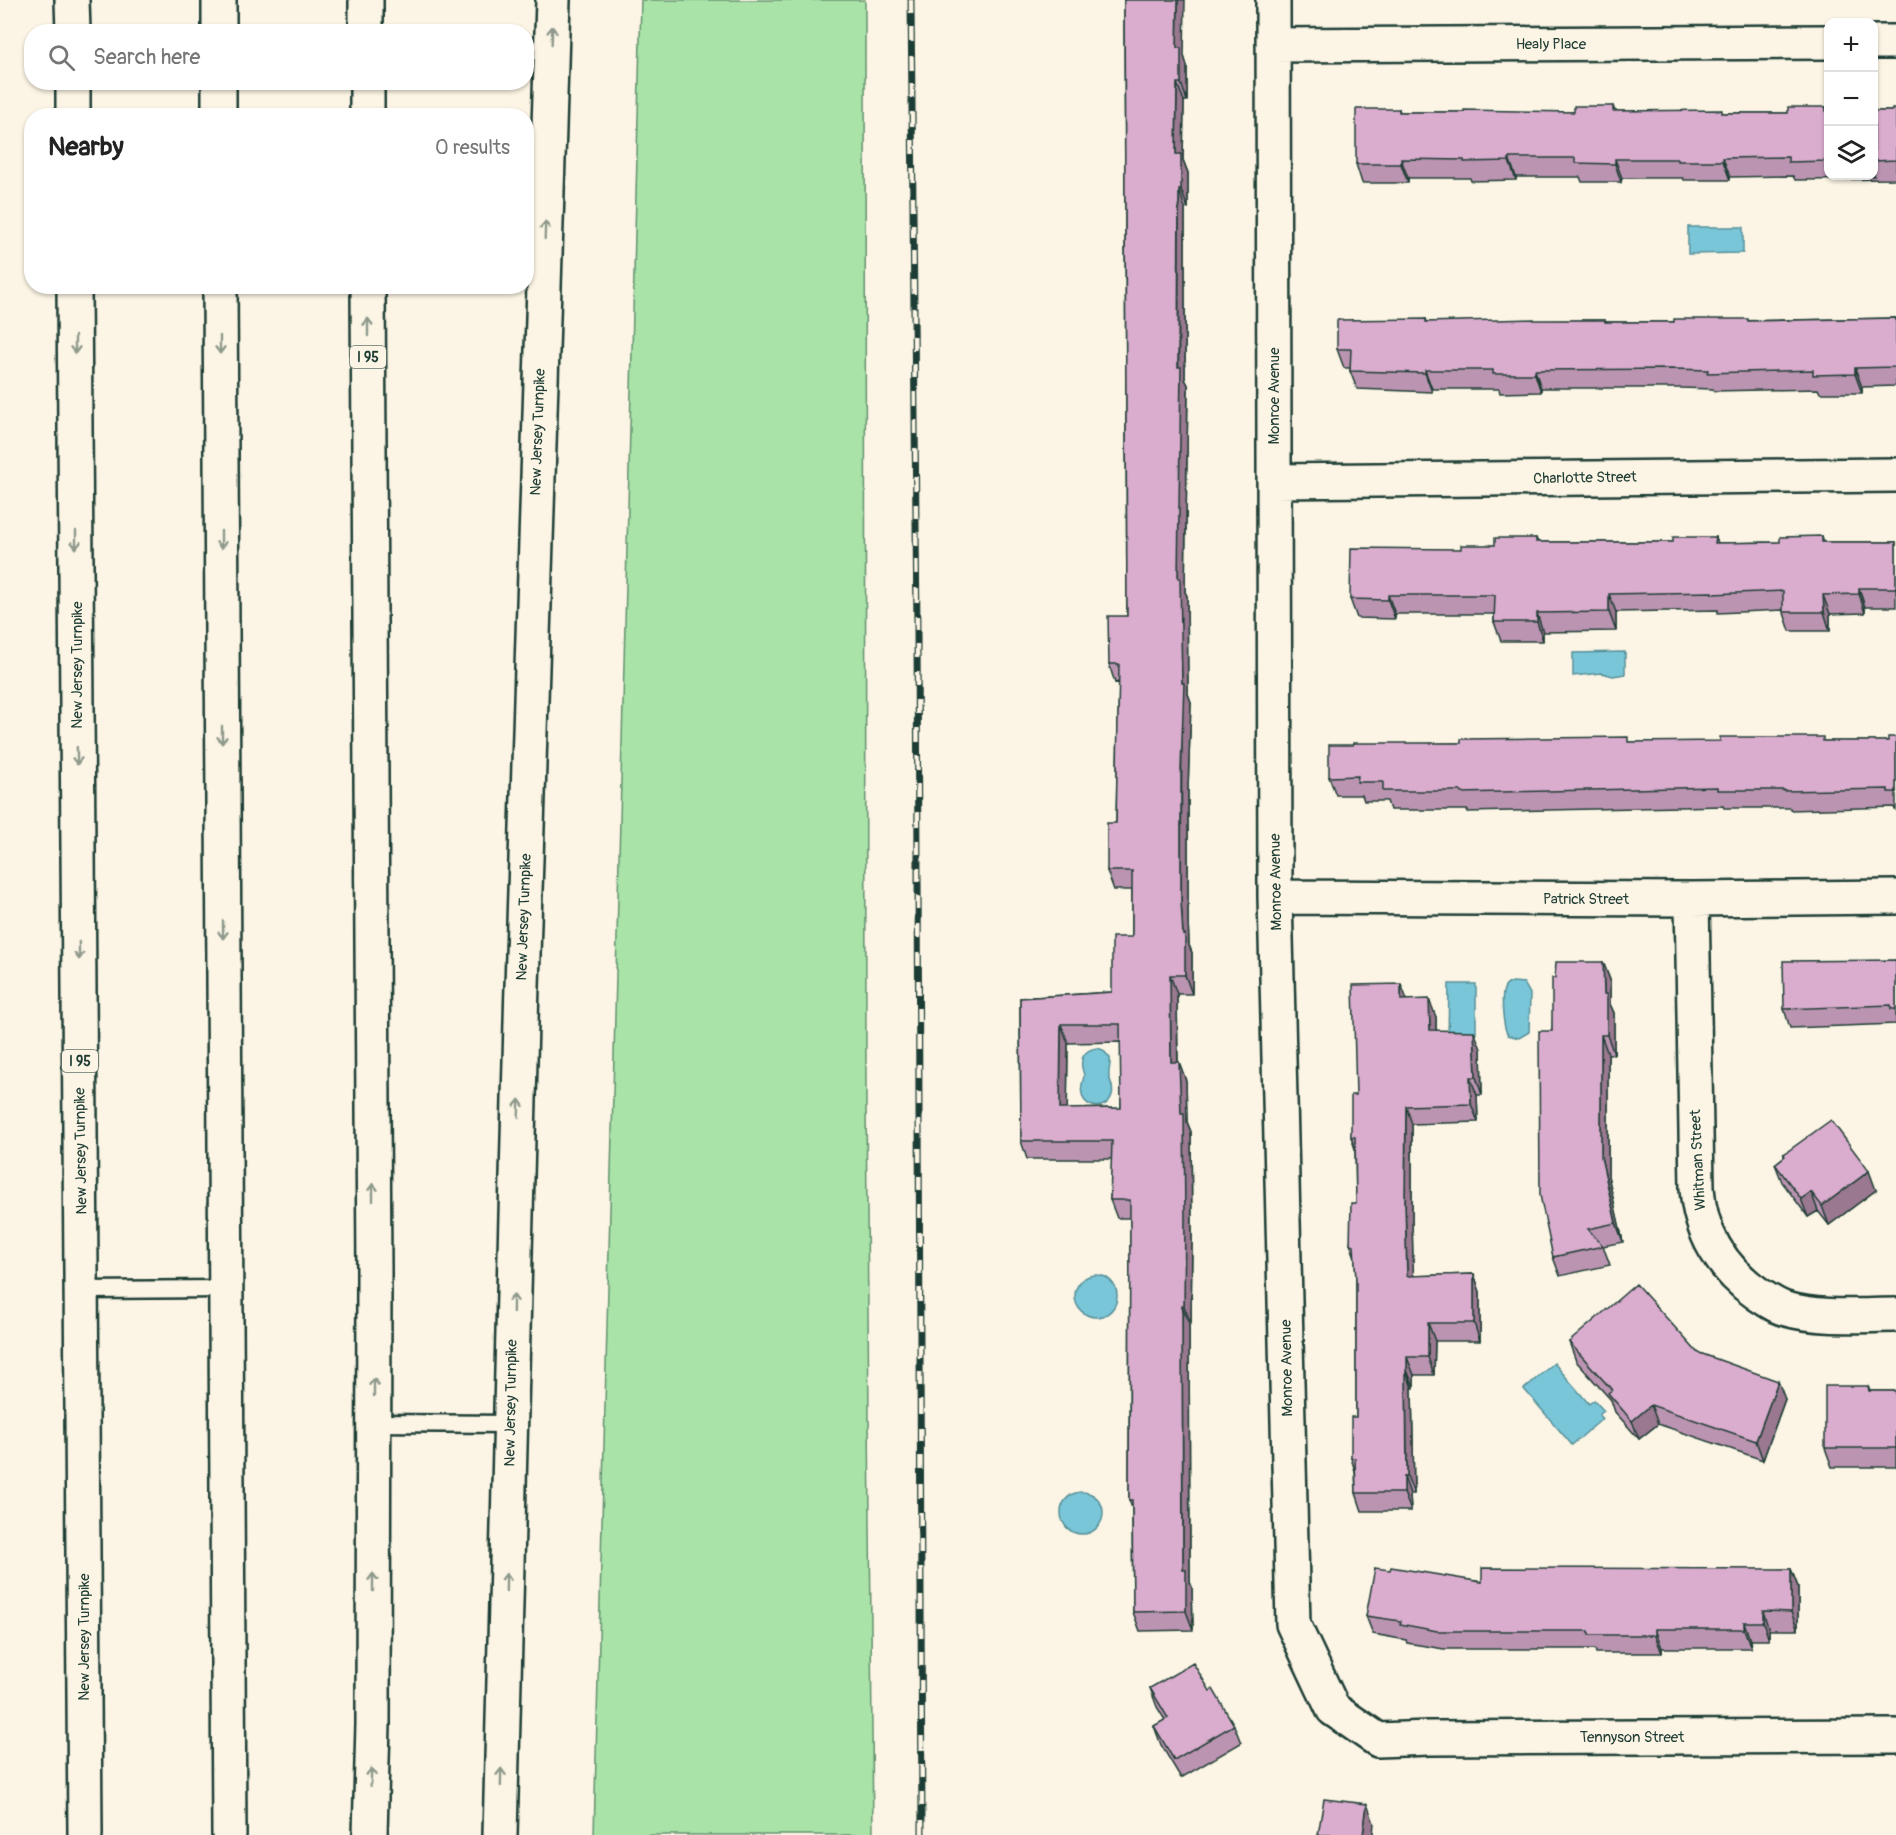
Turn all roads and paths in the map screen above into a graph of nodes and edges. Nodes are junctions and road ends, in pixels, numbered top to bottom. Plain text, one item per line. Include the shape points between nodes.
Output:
1 (72, 0) edge
2 (219, 0) edge
3 (366, 0) edge
4 (553, 0) edge
5 (1273, 0) edge
6 (73, 24) edge
7 (219, 24) edge
8 (366, 24) edge
9 (1824, 42) edge
10 (1878, 42) edge
11 (1896, 42) edge
12 (1273, 45) junction
13 (73, 90) edge
14 (219, 90) edge
15 (367, 90) edge
16 (73, 108) edge
17 (219, 108) edge
18 (367, 108) edge
19 (74, 294) edge
20 (220, 294) edge
21 (368, 294) edge
22 (1896, 475) edge
23 (1274, 481) junction
24 (1275, 897) junction
25 (1896, 897) edge
26 (1692, 899) junction
27 (225, 1289) junction
28 (82, 1290) junction
29 (1896, 1315) edge
30 (374, 1423) junction
31 (510, 1424) junction
32 (1370, 1735) joint
33 (1896, 1736) edge
34 (85, 1835) edge
35 (229, 1835) edge
36 (370, 1835) edge
37 (500, 1835) edge

1 - 6 main road
2 - 7 main road
3 - 8 main road
31 -> 4 main road, New Jersey Turnpike
5 - 12 main road, Monroe Avenue
9 - 12 main road, Healy Place
10 - 11 main road
12 - 23 main road, Monroe Avenue
13 - 16 main road
14 - 17 main road
15 - 18 main road
19 -> 28 main road, New Jersey Turnpike / I 95
20 -> 27 main road
30 -> 21 main road, I 95
22 - 23 main road, Charlotte Street
23 - 24 main road, Monroe Avenue
24 - 26 main road, Patrick Street
24 - 32 main road, Monroe Avenue via 1293,1624 1333,1709
25 - 26 main road, Patrick Street
26 - 29 main road, Whitman Street via 1697,1188 1702,1221 1710,1240 1743,1284 1784,1309
27 - 28 lane
27 - 35 main road
28 - 34 main road, New Jersey Turnpike / I 95
30 - 31 lane
36 -> 30 main road, I 95
37 -> 31 main road, New Jersey Turnpike
32 - 33 main road, Tennyson Street via 1378,1740

